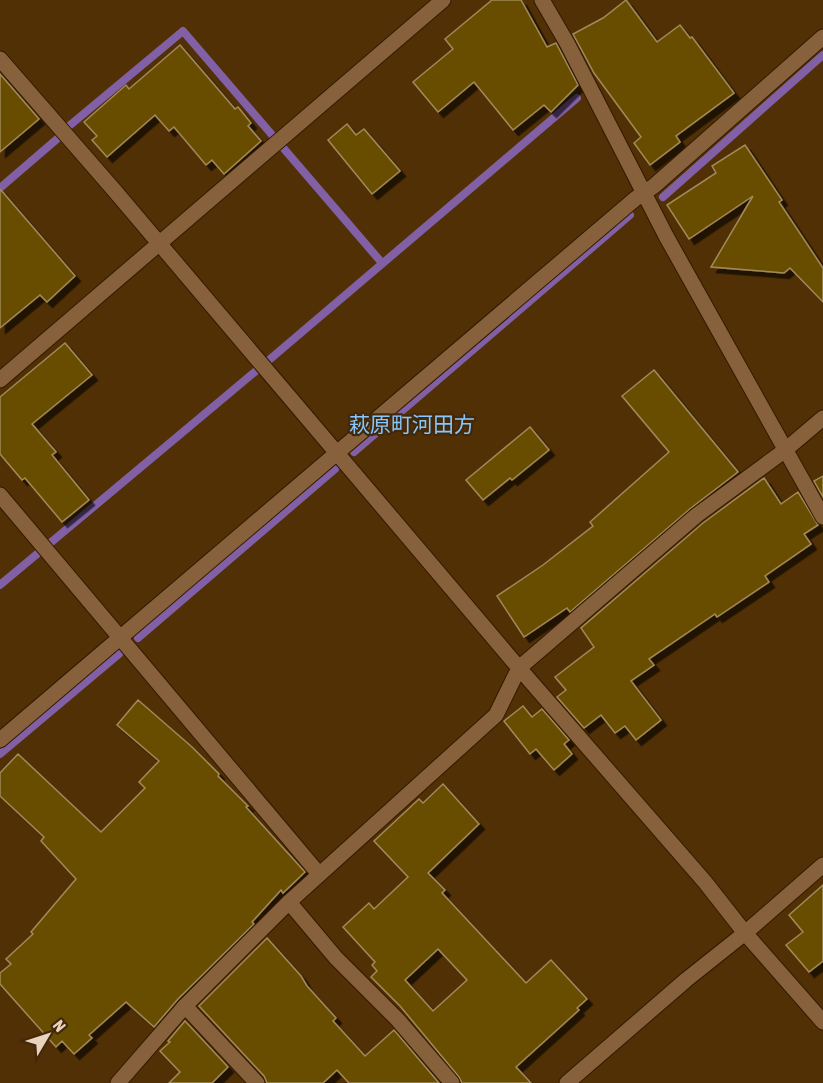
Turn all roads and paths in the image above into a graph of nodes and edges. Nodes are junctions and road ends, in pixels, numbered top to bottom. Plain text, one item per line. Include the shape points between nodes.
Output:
1 (443, 0) edge
2 (542, 0) edge
3 (823, 37) edge
4 (0, 59) edge
5 (644, 193) junction
6 (159, 243) junction
7 (0, 380) edge
8 (823, 418) edge
9 (784, 451) junction
10 (337, 453) junction
11 (0, 495) edge
12 (823, 517) edge
13 (121, 638) junction
14 (519, 668) junction
15 (0, 740) edge
16 (823, 865) edge
17 (319, 874) junction
18 (288, 902) junction
19 (745, 933) junction
20 (185, 1006) junction
21 (823, 1022) edge
22 (118, 1083) edge
23 (257, 1083) edge
24 (452, 1083) edge
25 (567, 1083) edge

1 - 6 street
2 - 5 street
3 - 5 street
4 - 6 street
5 - 9 street
5 - 10 street
6 - 7 street
6 - 10 street
8 - 9 street
9 - 12 street
9 - 14 street via 697,515
10 - 13 street
10 - 14 street
11 - 13 street
13 - 15 street
13 - 17 street
14 - 17 street via 496,715
14 - 19 street
16 - 19 street
17 - 18 street
18 - 20 street
18 - 24 street
19 - 21 street
19 - 25 street
20 - 22 street
20 - 23 street

